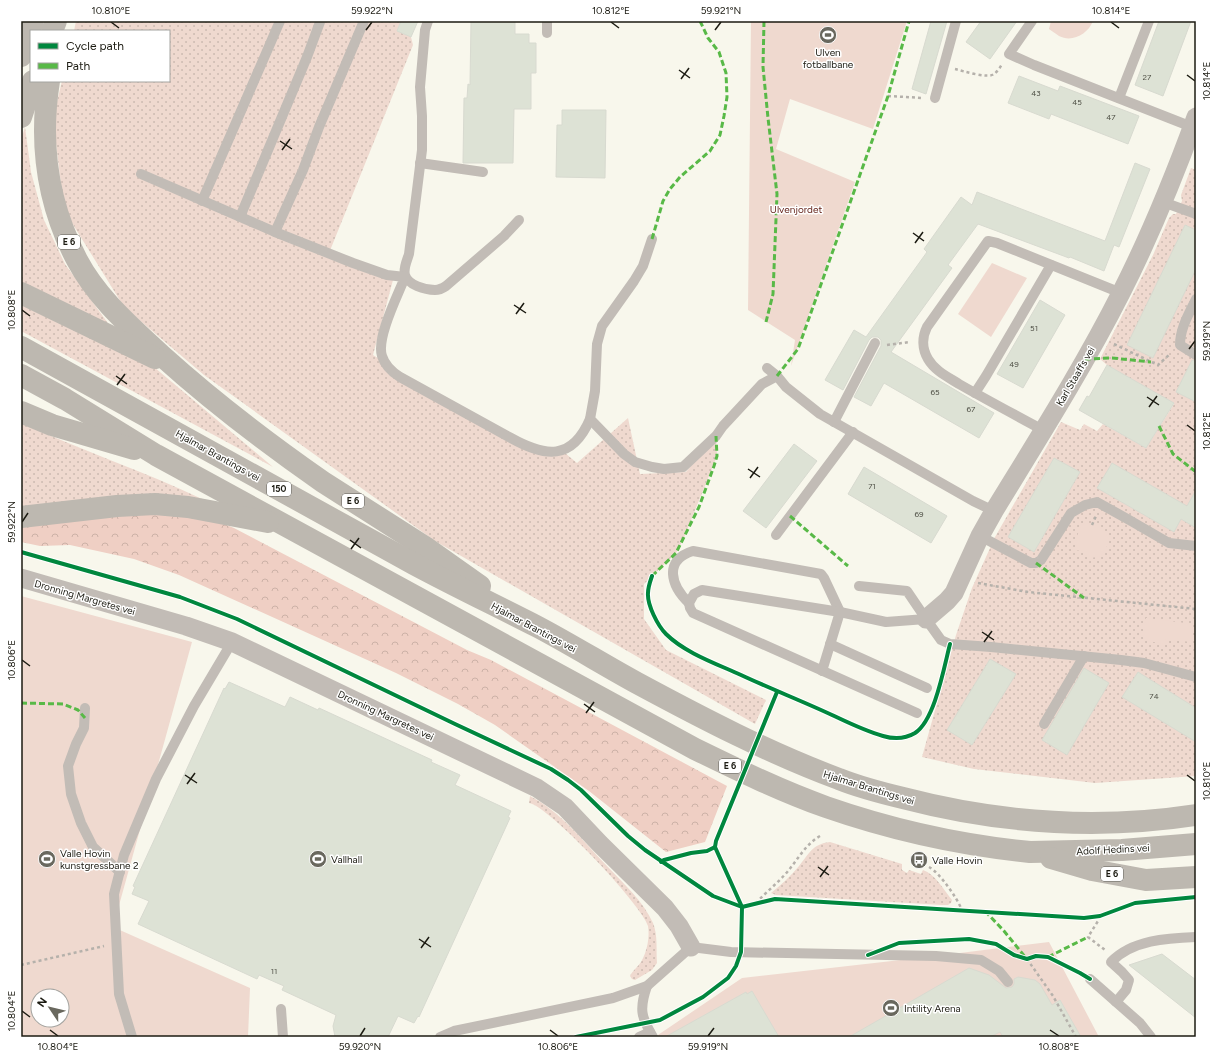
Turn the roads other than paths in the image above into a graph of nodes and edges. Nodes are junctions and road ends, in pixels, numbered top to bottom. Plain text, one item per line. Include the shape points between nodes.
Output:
1 (33, 21) edge
2 (280, 21) edge
3 (364, 21) edge
4 (428, 21) edge
5 (547, 21) edge
6 (956, 21) edge
7 (1032, 21) edge
8 (1149, 21) edge
9 (320, 22) edge
10 (547, 34) dead end
11 (21, 56) edge
12 (33, 82) edge
13 (49, 82) edge
14 (935, 98) road end
15 (1119, 98) junction
16 (21, 117) edge
17 (1194, 122) edge
18 (420, 163) junction
19 (483, 172) dead end
20 (141, 174) dead end
21 (202, 201) junction
22 (1163, 202) junction
23 (1196, 214) edge
24 (240, 217) junction
25 (519, 220) dead end
26 (275, 232) junction
27 (652, 239) dead end
28 (1051, 265) junction
29 (405, 276) junction
30 (1121, 292) junction
31 (21, 294) edge
32 (1196, 299) edge
33 (875, 343) road end
34 (21, 347) edge
35 (1196, 355) edge
36 (174, 367) junction
37 (767, 368) dead end
38 (21, 375) edge
39 (777, 376) junction
40 (975, 393) junction
41 (21, 412) edge
42 (590, 419) junction
43 (834, 422) junction
44 (1043, 430) junction
45 (853, 432) junction
46 (156, 455) junction
47 (994, 511) junction
48 (21, 517) edge
49 (286, 526) junction
50 (776, 535) dead end
51 (980, 536) junction
52 (1196, 546) edge
53 (21, 578) edge
54 (859, 586) dead end
55 (689, 603) junction
56 (840, 612) junction
57 (926, 620) junction
58 (538, 627) junction
59 (232, 642) junction
60 (830, 644) junction
61 (1084, 656) junction
62 (822, 671) junction
63 (1196, 677) edge
64 (926, 688) dead end
65 (85, 708) dead end
66 (917, 713) dead end
67 (1044, 724) dead end
68 (1196, 815) edge
69 (1196, 844) edge
70 (1030, 852) junction
71 (120, 872) junction
72 (1196, 877) edge
73 (1196, 937) edge
74 (691, 947) junction
75 (1090, 979) dead end
76 (1008, 982) dead end
77 (647, 986) junction
78 (1116, 1002) junction
79 (281, 1009) dead end
80 (652, 1035) edge
81 (132, 1037) edge
82 (283, 1037) edge
83 (440, 1037) edge
84 (639, 1037) edge
85 (1150, 1037) edge

1 - 11 highway
2 - 21 lane
3 - 26 lane
4 - 18 lane via 420,87
5 - 10 lane
6 - 14 lane
7 - 15 lane via 1009,54
8 - 15 lane
9 - 24 lane
12 - 16 highway
13 - 36 highway, E 6 via 44,121 44,151 47,175 64,233 90,281 104,300
15 - 17 lane via 1141,108
17 - 22 street, Karl Staaffs vei
18 - 19 lane
18 - 29 lane
20 - 21 lane
21 - 24 lane
22 - 23 lane
22 - 30 street, Karl Staaffs vei
24 - 26 lane
25 - 29 lane via 446,286 436,290 424,288 411,283
26 - 29 lane via 387,275
27 - 42 lane via 643,266 602,326 597,344 595,391
28 - 30 lane
28 - 40 lane
28 - 40 lane via 988,241 927,327 923,335 927,357 936,369
29 - 42 lane via 380,347 384,362 393,373 528,447 540,451 555,452 571,446 585,432
30 - 44 street, Karl Staaffs vei
31 - 36 highway
32 - 35 lane via 1180,337 1180,345
33 - 43 lane
34 - 58 highway, Hjalmar Brantings vei / 150 via 448,582
36 - 58 highway, E 6 via 298,464 425,547
37 - 39 lane
38 - 46 highway
39 - 42 lane via 762,384 716,436 683,467 664,469 635,462
39 - 43 lane via 786,387
40 - 44 lane
41 - 46 highway via 77,433
43 - 45 lane
44 - 47 street, Karl Staaffs vei
45 - 47 lane
45 - 50 lane
46 - 49 highway
47 - 51 street, Karl Staaffs vei
48 - 49 highway via 155,504 188,507
49 - 70 highway, E 6 via 695,749 765,782 825,806 924,836
51 - 52 lane via 1031,563 1036,563 1041,560 1071,513 1097,502 1169,543
51 - 57 street, Karl Staaffs vei via 954,593
53 - 59 street, Dronning Margretes vei
54 - 57 lane via 908,591
55 - 56 lane via 694,594 702,590
55 - 56 lane via 677,590 672,577 673,567 677,561 684,554 693,551 821,574
55 - 62 lane via 693,613
56 - 57 lane via 886,622
56 - 60 lane
57 - 61 lane via 941,640 950,644
58 - 68 highway, Hjalmar Brantings vei / E 6 via 695,714 778,754 840,780 887,794 975,814 1051,822 1123,822
59 - 71 lane via 194,706 156,779 124,856
59 - 74 street, Dronning Margretes vei via 542,791 565,807 665,908
60 - 62 lane
60 - 64 lane
61 - 63 lane via 1144,663
61 - 67 lane
62 - 66 lane
65 - 71 lane via 84,728 68,766 72,794 81,823 93,847
69 - 70 highway, Adolf Hedins vei / E 6 via 1122,850
70 - 72 highway, E 6 via 1092,870 1146,880
71 - 81 lane via 114,894 119,994
73 - 78 lane via 1142,943 1115,958 1111,962 1129,980 1126,990
74 - 76 lane via 731,952 936,956 981,960 1000,971
74 - 77 lane
75 - 78 lane
77 - 80 lane via 642,1002 644,1020
77 - 83 lane via 613,998 454,1031
78 - 85 lane via 1140,1023
79 - 82 lane
80 - 84 lane

